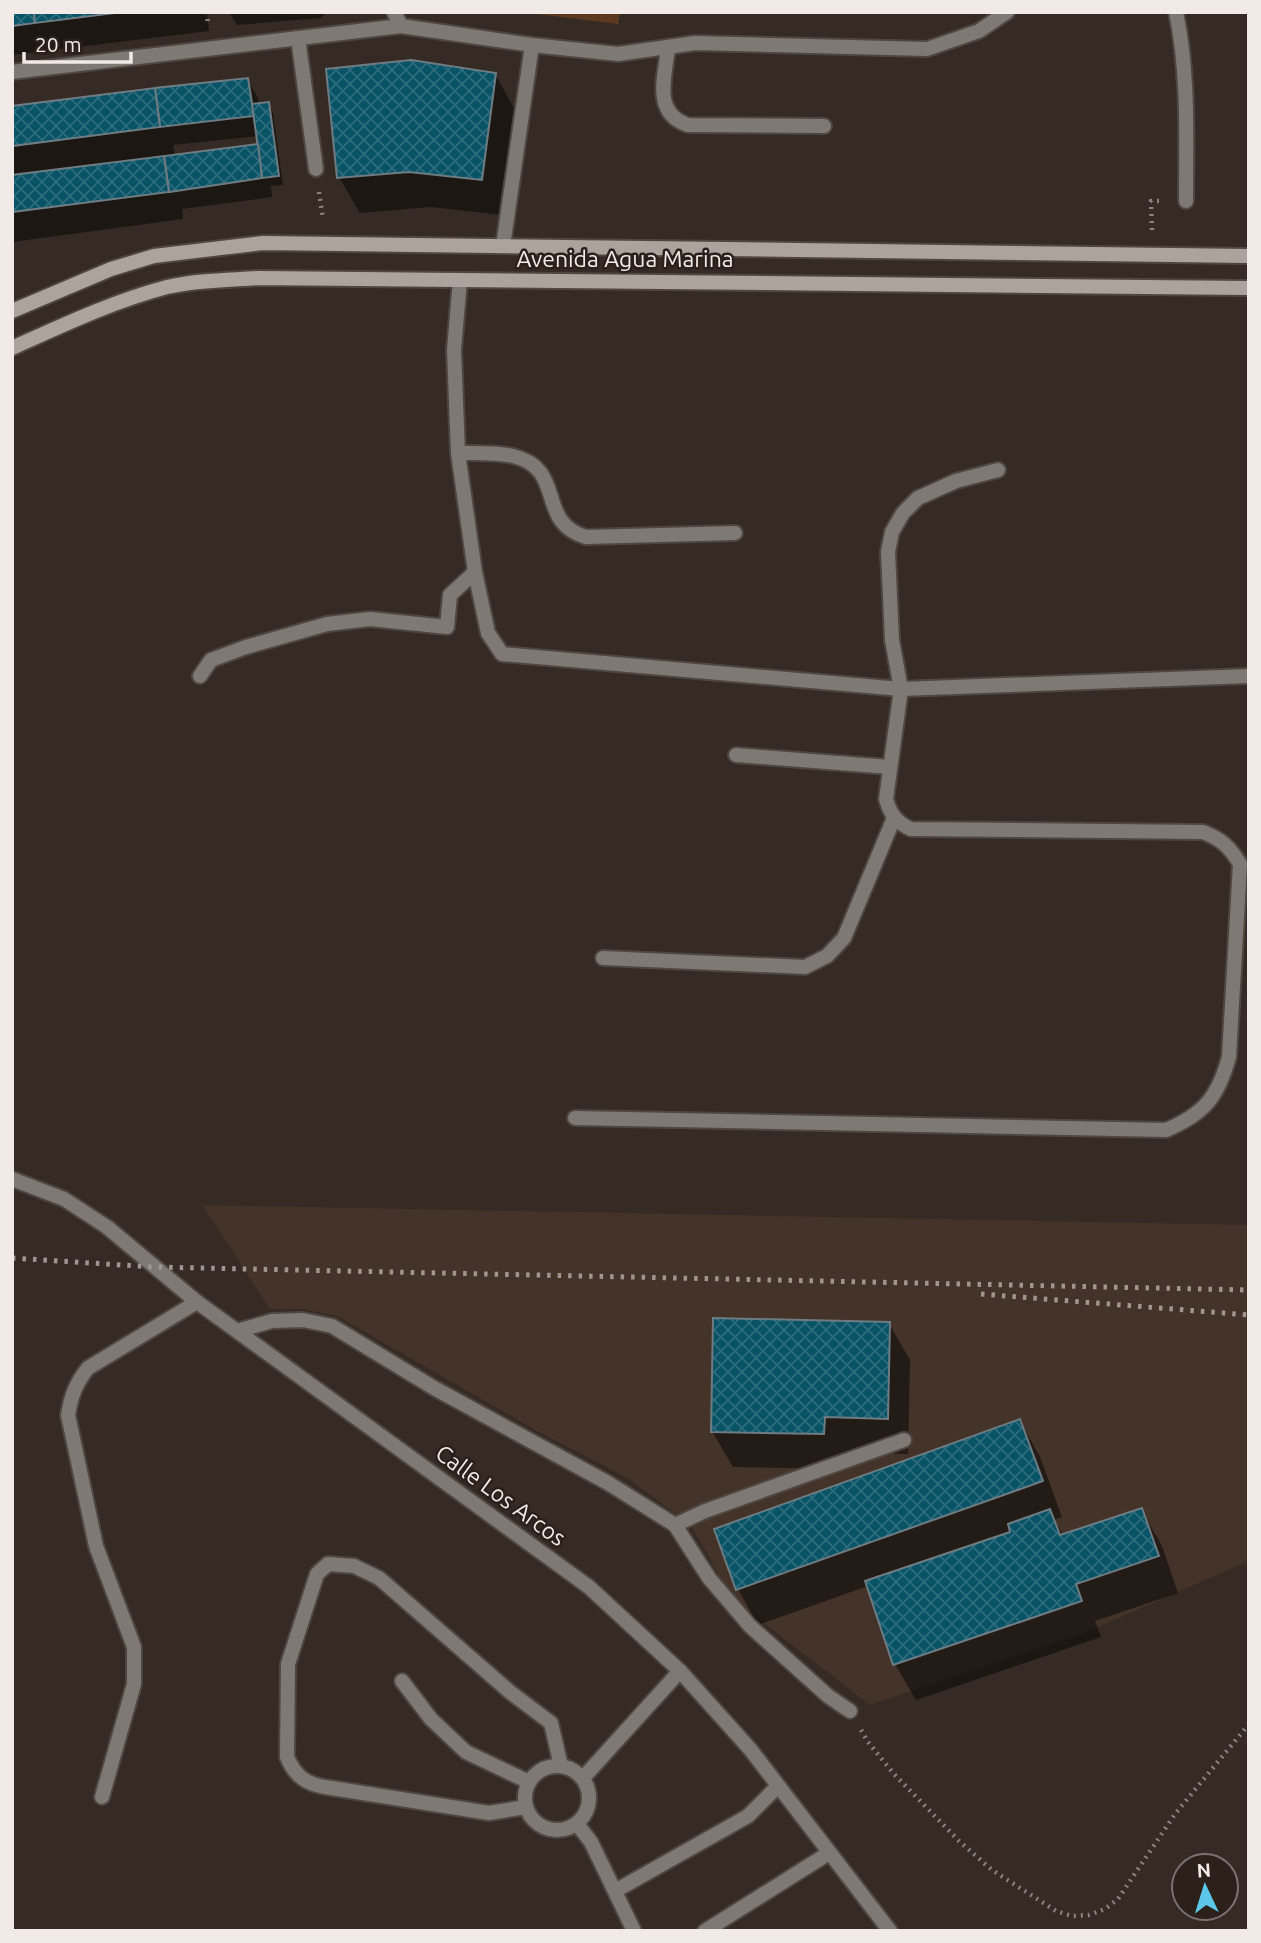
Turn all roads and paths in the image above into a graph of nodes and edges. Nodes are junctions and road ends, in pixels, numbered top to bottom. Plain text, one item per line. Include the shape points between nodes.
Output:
1 (394, 12) edge
2 (1007, 12) edge
3 (1176, 12) edge
4 (401, 26) junction
5 (298, 38) junction
6 (532, 45) junction
7 (668, 48) junction
8 (12, 72) edge
9 (824, 126) dead end
10 (316, 169) joint
11 (1186, 201) dead end
12 (326, 244) junction
13 (503, 246) junction
14 (1249, 256) edge
15 (460, 280) junction
16 (1249, 288) edge
17 (12, 311) edge
18 (12, 348) edge
19 (458, 453) junction
20 (998, 470) dead end
21 (735, 533) dead end
22 (475, 572) junction
23 (200, 676) dead end
24 (1249, 676) edge
25 (901, 689) junction
26 (736, 755) dead end
27 (890, 767) junction
28 (894, 818) junction
29 (604, 958) dead end
30 (575, 1118) dead end
31 (12, 1179) edge
32 (197, 1302) junction
33 (237, 1331) junction
34 (904, 1440) dead end
35 (674, 1525) junction
36 (680, 1671) junction
37 (402, 1681) dead end
38 (850, 1712) joint
39 (1249, 1724) edge
40 (561, 1766) junction
41 (583, 1778) junction
42 (529, 1782) junction
43 (778, 1786) junction
44 (102, 1797) dead end
45 (526, 1807) junction
46 (576, 1824) junction
47 (829, 1853) junction
48 (615, 1891) junction
49 (635, 1931) edge
50 (705, 1931) edge
51 (890, 1931) edge

1 - 4 street
2 - 7 street via 979,31 927,49 695,43
3 - 11 street via 1186,100
4 - 5 street
4 - 6 street
5 - 8 street
5 - 10 street
6 - 7 street via 618,54
6 - 13 street
7 - 9 street via 663,101 679,122
10 - 12 path
12 - 13 street, Avenida Agua Marina
12 - 17 street, Avenida Agua Marina via 262,243 154,256
13 - 14 street, Avenida Agua Marina
15 - 16 street, Avenida Agua Marina
15 - 18 street, Avenida Agua Marina via 258,278 170,287 126,300
15 - 19 street via 454,350
19 - 21 street via 515,456 530,464 550,489 564,527 586,537
19 - 22 street
20 - 25 street via 918,498 902,513 892,532 888,552 891,640
22 - 23 street via 450,595 447,627 369,619 327,624 211,660
22 - 25 street via 488,633 502,654
24 - 25 street
25 - 27 street
26 - 27 street
27 - 28 street via 886,799
28 - 29 street via 844,939 816,962 805,967
28 - 30 street via 911,829 1203,832 1219,838 1240,864 1229,1057 1222,1082 1209,1103 1189,1120 1166,1130
31 - 32 street, Calle Los Arcos via 64,1199 107,1227
32 - 33 street, Calle Los Arcos
32 - 44 street via 88,1368 71,1398 68,1415 96,1545 134,1647 134,1684
33 - 35 street via 272,1321 303,1320 332,1326
33 - 36 street, Calle Los Arcos via 589,1587
34 - 35 street
35 - 38 street via 709,1578 750,1626
36 - 41 street
36 - 43 street, Calle Los Arcos
37 - 42 street via 430,1719 466,1752
38 - 39 path via 894,1774 959,1842 992,1870 1056,1911 1072,1916 1089,1915 1118,1899 1175,1814
40 - 41 street
40 - 42 street via 548,1767
40 - 45 street via 551,1723 380,1577 355,1566 328,1564 317,1574 288,1664 287,1757 292,1769 313,1785 489,1813
41 - 46 street via 589,1802
42 - 45 street
43 - 47 street, Calle Los Arcos
43 - 48 street via 748,1816
45 - 46 street via 541,1826 553,1830
46 - 48 street via 591,1842
47 - 50 street
47 - 51 street, Calle Los Arcos
48 - 49 street

